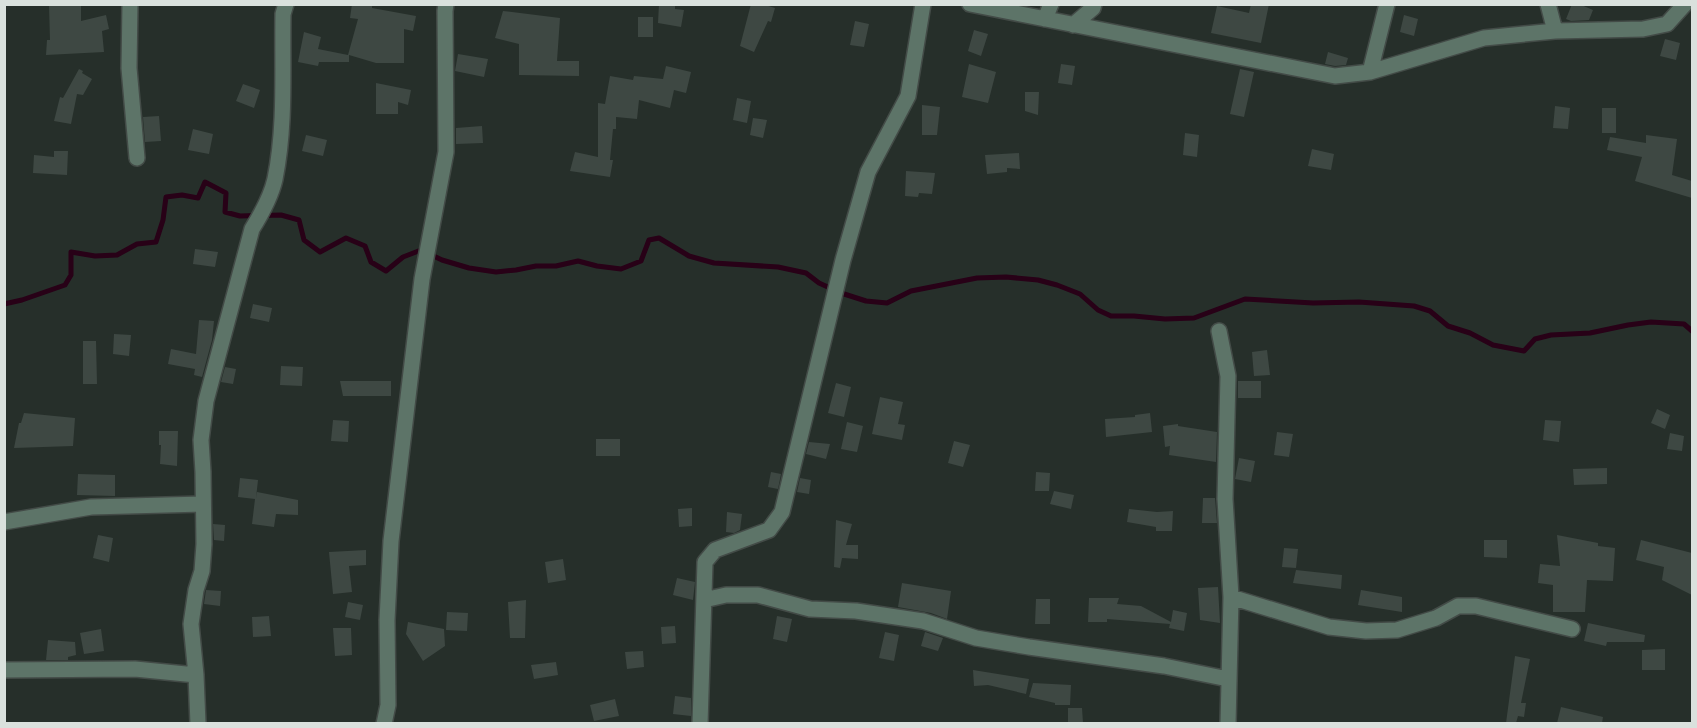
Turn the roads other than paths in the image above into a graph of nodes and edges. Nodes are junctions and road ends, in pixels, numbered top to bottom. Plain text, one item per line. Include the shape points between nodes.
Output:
1 (130, 4) edge
2 (286, 4) edge
3 (446, 4) edge
4 (923, 4) edge
5 (970, 4) edge
6 (1051, 4) edge
7 (1094, 4) edge
8 (1387, 4) edge
9 (1548, 4) edge
10 (1685, 4) edge
11 (1045, 19) junction
12 (1074, 25) junction
13 (1555, 31) junction
14 (1370, 72) junction
15 (137, 158) dead end
16 (1219, 331) dead end
17 (203, 504) junction
18 (4, 522) edge
19 (1231, 597) junction
20 (704, 600) junction
21 (1572, 629) dead end
22 (4, 670) edge
23 (196, 675) junction
24 (1228, 679) junction
25 (198, 723) edge
26 (384, 723) edge
27 (700, 723) edge
28 (1228, 723) edge

1 - 15 street via 129,68
2 - 17 street via 275,180 252,229 206,401 201,440
3 - 26 street via 446,152 422,279 391,541 388,705
4 - 20 street via 909,96 868,172 782,512 770,530 715,550 705,562
5 - 11 street
6 - 11 street
7 - 12 street
8 - 14 street
9 - 13 street
10 - 13 street via 1667,24 1643,29
11 - 12 street
12 - 14 street via 1335,76
13 - 14 street via 1484,38
16 - 19 street via 1228,376 1225,499
17 - 18 street via 91,507
17 - 23 street via 202,571 191,624
19 - 21 street via 1329,627 1366,631 1397,630 1436,618 1458,606 1476,606
19 - 24 street
20 - 24 street via 758,595 810,609 923,621 976,638
20 - 27 street
22 - 23 street via 135,669
23 - 25 street
24 - 28 street

